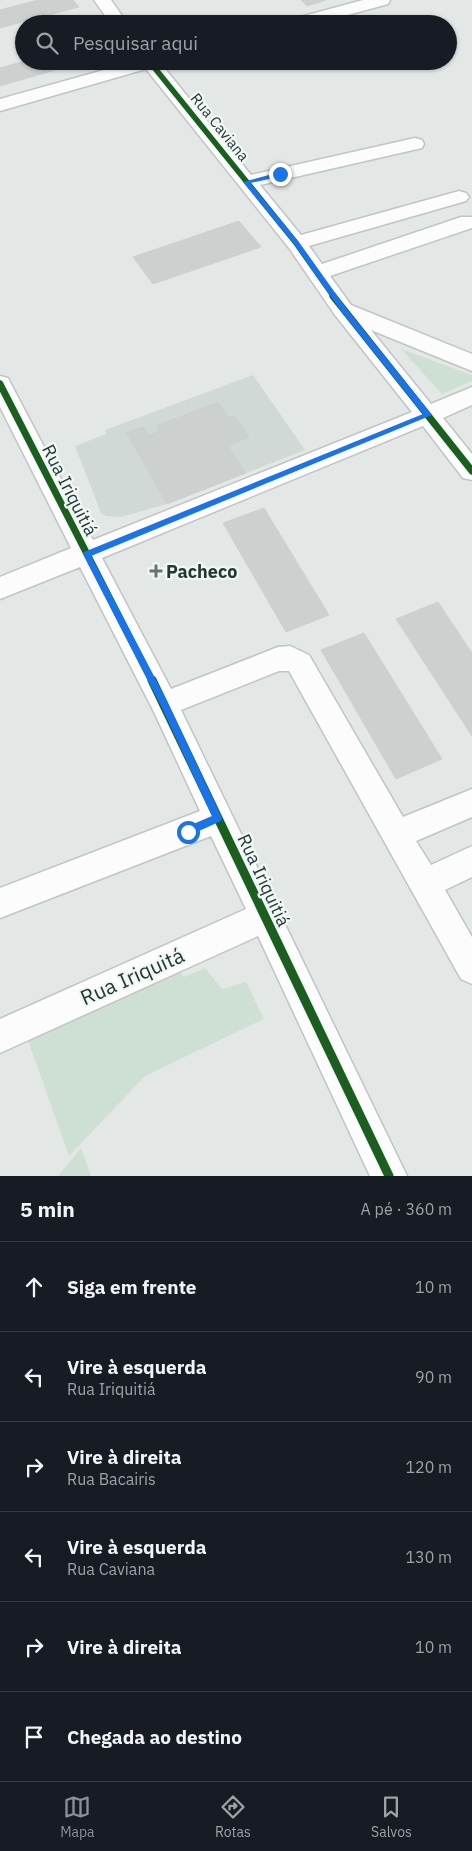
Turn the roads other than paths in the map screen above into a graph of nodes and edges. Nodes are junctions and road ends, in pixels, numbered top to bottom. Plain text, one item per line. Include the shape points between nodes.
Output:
1 (102, 0) edge
2 (382, 0) edge
3 (113, 15) edge
4 (328, 15) edge
5 (124, 70) edge
6 (158, 70) edge
7 (0, 105) edge
8 (414, 144) dead end
9 (246, 182) junction
10 (459, 197) dead end
11 (468, 222) dead end
12 (296, 243) junction
13 (318, 273) junction
14 (343, 310) junction
15 (472, 363) edge
16 (0, 384) edge
17 (472, 395) edge
18 (428, 415) junction
19 (472, 471) edge
20 (87, 554) junction
21 (0, 588) edge
22 (164, 704) junction
23 (472, 802) edge
24 (218, 818) junction
25 (397, 834) junction
26 (472, 861) edge
27 (425, 884) junction
28 (0, 903) edge
29 (265, 917) junction
30 (472, 968) edge
31 (0, 1036) edge
32 (389, 1176) edge

1 - 3 street
2 - 4 street
5 - 7 street
6 - 9 street, Rua Caviana
8 - 9 street
9 - 12 street, Rua Caviana
10 - 12 street
11 - 13 street
12 - 13 street, Rua Caviana
13 - 14 street, Rua Caviana
14 - 15 street
14 - 18 street, Rua Caviana
16 - 20 street, Rua Iriquitiá
17 - 18 street
18 - 19 street, Rua Caviana
18 - 20 street
20 - 21 street
20 - 22 street, Rua Iriquitiá
22 - 24 street, Rua Iriquitiá
22 - 25 street via 278,659 290,658 305,672
23 - 25 street
24 - 28 street
24 - 29 street, Rua Iriquitiá
25 - 27 street
26 - 27 street
27 - 30 street
29 - 31 street, Rua Iriquitá
29 - 32 street, Rua Iriquitiá

